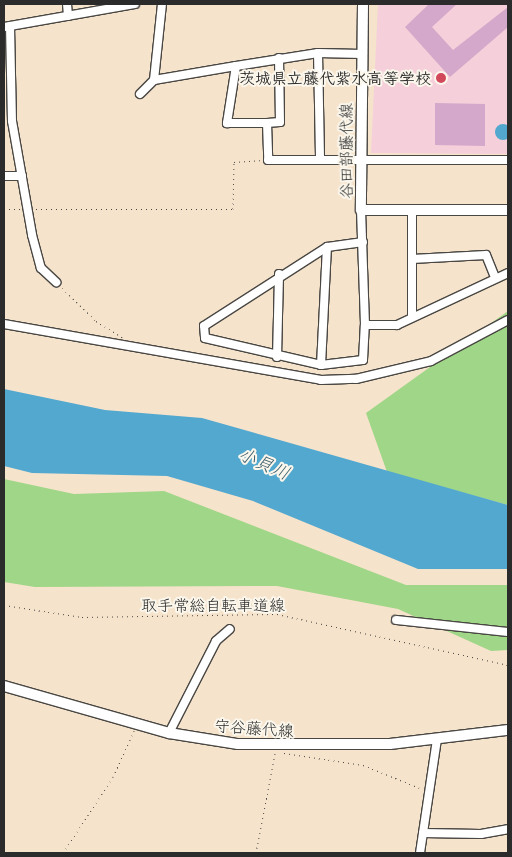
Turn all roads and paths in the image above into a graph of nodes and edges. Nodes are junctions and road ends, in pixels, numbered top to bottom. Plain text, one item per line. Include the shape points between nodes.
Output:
1 (67, 4) edge
2 (136, 4) edge
3 (162, 4) edge
4 (362, 4) edge
5 (68, 16) junction
6 (7, 26) edge
7 (318, 53) junction
8 (362, 54) junction
9 (279, 58) junction
10 (236, 66) junction
11 (154, 80) junction
12 (140, 94) dead end
13 (267, 123) junction
14 (320, 158) junction
15 (361, 158) junction
16 (268, 160) junction
17 (508, 160) edge
18 (4, 176) edge
19 (22, 176) junction
20 (4, 209) edge
21 (28, 210) junction
22 (360, 210) junction
23 (412, 210) junction
24 (508, 210) edge
25 (363, 242) junction
26 (326, 247) junction
27 (412, 258) junction
28 (508, 273) edge
29 (279, 274) junction
30 (495, 277) junction
31 (56, 282) joint
32 (412, 316) junction
33 (508, 320) edge
34 (4, 324) edge
35 (365, 325) junction
36 (131, 348) junction
37 (277, 357) junction
38 (321, 365) junction
39 (4, 605) edge
40 (396, 620) dead end
41 (230, 629) dead end
42 (508, 632) edge
43 (508, 665) edge
44 (4, 686) edge
45 (137, 724) junction
46 (508, 730) edge
47 (169, 733) junction
48 (437, 740) junction
49 (276, 750) junction
50 (429, 792) junction
51 (508, 829) edge
52 (423, 833) junction
53 (63, 853) edge
54 (256, 853) edge
55 (420, 853) edge

1 - 5 street
2 - 5 street
3 - 11 street
4 - 8 main road, 谷田部藤代線
5 - 6 street
6 - 19 street via 9,89
7 - 8 street
7 - 9 street
7 - 14 street
8 - 15 main road, 谷田部藤代線
9 - 10 street
9 - 13 street via 280,122
10 - 11 street
10 - 13 street via 227,122
11 - 12 street
13 - 16 street
14 - 15 street
14 - 16 street
15 - 17 street
15 - 22 main road, 谷田部藤代線
16 - 21 path via 234,162 233,209
18 - 19 street
19 - 21 street
20 - 21 path
21 - 31 street via 41,268
22 - 23 main road, 谷田部藤代線
22 - 25 street
23 - 24 main road, 谷田部藤代線
23 - 27 street
25 - 26 street
25 - 35 street
26 - 29 street
26 - 38 street
27 - 30 street via 486,255
27 - 32 street
28 - 30 street
29 - 37 street
29 - 37 street via 204,326 205,338
30 - 32 street
31 - 36 path
32 - 35 street via 397,325
33 - 36 street via 431,361 356,379 284,377
34 - 36 street
35 - 38 street via 363,360
37 - 38 street
39 - 43 path, 取手常総自転車道線 via 82,617 277,614
40 - 42 street
41 - 47 street via 216,641
44 - 45 main road, 守谷藤代線
45 - 47 main road, 守谷藤代線
45 - 53 path via 114,776
46 - 48 main road, 守谷藤代線
47 - 49 main road, 守谷藤代線
48 - 49 main road, 守谷藤代線
48 - 50 street
49 - 50 path via 363,765
49 - 54 path
50 - 52 street
51 - 52 street via 481,834
52 - 55 street

